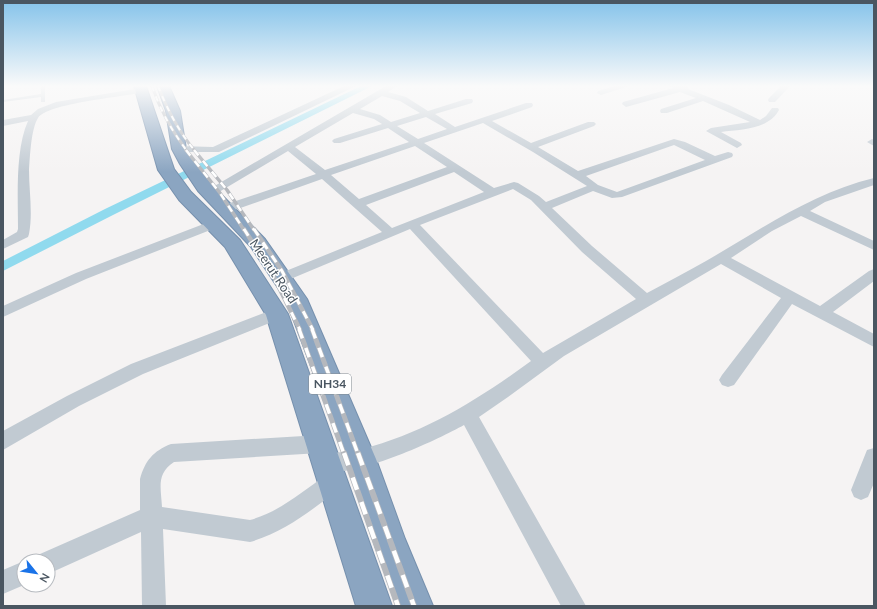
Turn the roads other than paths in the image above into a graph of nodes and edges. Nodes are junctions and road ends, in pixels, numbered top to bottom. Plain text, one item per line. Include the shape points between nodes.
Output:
1 (38, 114) edge
2 (148, 114) edge
3 (173, 114) edge
4 (291, 114) edge
5 (346, 114) edge
6 (369, 114) edge
7 (426, 114) edge
8 (427, 114) edge
9 (501, 114) edge
10 (741, 114) edge
11 (773, 114) edge
12 (34, 118) junction
13 (484, 120) junction
14 (3, 123) edge
15 (756, 123) junction
16 (591, 124) dead end
17 (389, 125) junction
18 (454, 130) junction
19 (337, 142) dead end
20 (416, 143) junction
21 (737, 145) dead end
22 (531, 146) junction
23 (289, 148) junction
24 (179, 150) junction
25 (728, 155) dead end
26 (714, 160) junction
27 (455, 168) junction
28 (323, 174) junction
29 (578, 175) junction
30 (874, 181) edge
31 (593, 187) junction
32 (492, 192) junction
33 (208, 202) junction
34 (358, 204) junction
35 (544, 207) junction
36 (801, 210) junction
37 (412, 224) junction
38 (391, 232) junction
39 (3, 245) edge
40 (874, 246) edge
41 (721, 258) junction
42 (281, 278) junction
43 (871, 280) edge
44 (790, 296) junction
45 (646, 300) junction
46 (3, 312) edge
47 (820, 312) junction
48 (277, 314) junction
49 (874, 341) edge
50 (542, 362) junction
51 (728, 380) dead end
52 (468, 414) junction
53 (3, 441) edge
54 (874, 457) edge
55 (361, 459) junction
56 (326, 463) junction
57 (862, 490) dead end
58 (151, 516) junction
59 (56, 558) edge
60 (16, 576) edge
61 (3, 582) edge
62 (154, 606) edge
63 (374, 606) edge
64 (415, 606) edge
65 (574, 606) edge

1 - 12 street
2 - 33 highway, Meerut Road / NH34 via 166,170
3 - 24 highway, Meerut Road / NH34
4 - 24 street via 215,150
5 - 23 street
6 - 17 street
7 - 17 street
8 - 18 street
9 - 13 street
10 - 15 street
11 - 15 street via 763,123
12 - 14 street
12 - 39 street via 29,129 24,170 23,234
13 - 18 street
13 - 22 street
15 - 21 street via 711,131
16 - 22 street
17 - 19 street
17 - 20 street
18 - 20 street
20 - 27 street
20 - 28 street
22 - 29 street
23 - 28 street
23 - 33 street
24 - 33 highway, Meerut Road / NH34
25 - 26 street
26 - 29 street via 674,142
26 - 31 street via 618,195
27 - 32 street
27 - 34 street
28 - 33 street
28 - 34 street
29 - 31 street
30 - 36 street
31 - 35 street
32 - 35 street via 510,185 518,186
32 - 37 street
33 - 42 highway, Meerut Road / NH34 via 258,243
33 - 46 street via 82,275
33 - 48 highway, Meerut Road / NH34
34 - 38 street
35 - 45 street
36 - 40 street
36 - 41 street
37 - 38 street
37 - 50 street
38 - 42 street
41 - 44 street
41 - 45 street
42 - 55 highway, Meerut Road / NH34 via 296,299
43 - 47 street
44 - 47 street
44 - 51 street
45 - 50 street
47 - 49 street
48 - 53 street via 137,369 73,401
48 - 56 highway, Meerut Road / NH34
50 - 52 street
52 - 55 street via 416,439
52 - 65 street
54 - 57 street
55 - 56 street
55 - 64 highway, Meerut Road / NH34
56 - 58 street via 274,523 262,529 250,531
56 - 58 street via 171,453 154,466 150,479
56 - 63 highway, Meerut Road / NH34
58 - 59 street
58 - 62 street
60 - 61 street

